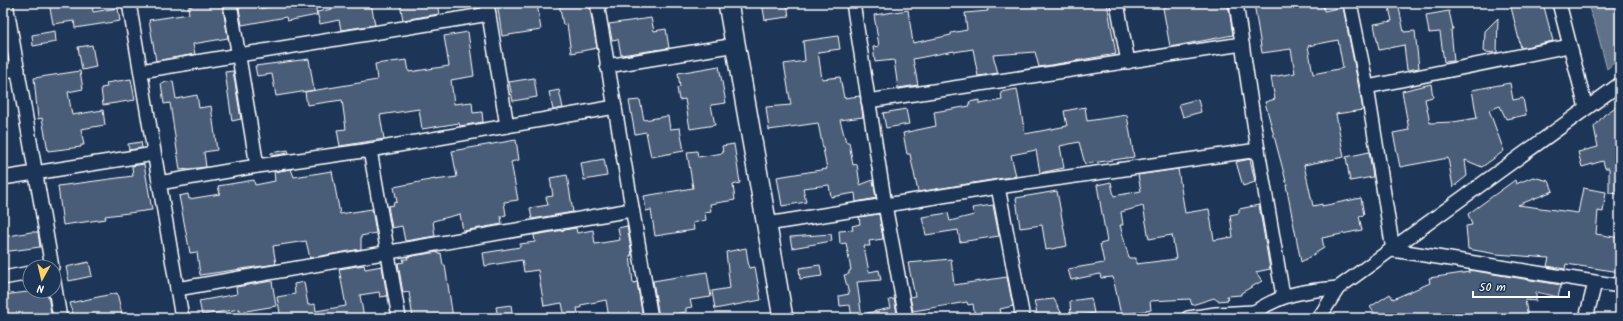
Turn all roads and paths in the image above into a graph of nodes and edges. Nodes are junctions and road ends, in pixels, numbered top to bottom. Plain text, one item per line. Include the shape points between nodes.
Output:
1 (6, 3) edge
2 (130, 3) edge
3 (230, 3) edge
4 (597, 3) edge
5 (728, 3) edge
6 (852, 3) edge
7 (1117, 3) edge
8 (1236, 3) edge
9 (1350, 3) edge
10 (1559, 3) edge
11 (488, 8) edge
12 (1242, 44) junction
13 (736, 45) junction
14 (1568, 46) junction
15 (239, 54) junction
16 (1128, 62) junction
17 (607, 66) junction
18 (18, 68) junction
19 (3, 71) edge
20 (141, 71) junction
21 (1620, 84) edge
22 (1367, 87) junction
23 (868, 101) junction
24 (615, 107) junction
25 (1586, 108) junction
26 (507, 126) junction
27 (370, 150) junction
28 (1258, 150) junction
29 (154, 154) junction
30 (256, 166) junction
31 (37, 172) junction
32 (3, 178) edge
33 (159, 183) junction
34 (998, 187) junction
35 (885, 204) junction
36 (632, 210) junction
37 (767, 224) junction
38 (1393, 250) junction
39 (388, 253) junction
40 (51, 259) edge
41 (22, 274) edge
42 (3, 278) edge
43 (1595, 283) junction
44 (1620, 286) edge
45 (1338, 288) junction
46 (177, 290) junction
47 (1283, 296) junction
48 (57, 299) edge
49 (1249, 315) edge
50 (60, 318) edge
51 (182, 318) edge
52 (399, 318) edge
53 (651, 318) edge
54 (783, 318) edge
55 (906, 318) edge
56 (1023, 318) edge
57 (1188, 318) edge
58 (1319, 318) edge
59 (1586, 318) edge

1 - 18 street
2 - 20 street
3 - 15 street
4 - 17 street
5 - 13 main road
6 - 23 street
7 - 16 street
8 - 12 street
9 - 22 street
10 - 14 street
11 - 15 street
11 - 26 street
12 - 16 street
12 - 28 street
13 - 17 street
13 - 37 main road
14 - 22 street
14 - 25 street
15 - 20 street
15 - 30 street
16 - 23 street
17 - 24 street
18 - 19 street
18 - 31 street
20 - 29 street
21 - 25 street
22 - 38 street
23 - 35 street
24 - 26 street
24 - 36 street
25 - 38 street
26 - 27 street
27 - 30 street
27 - 39 street
28 - 34 street
28 - 47 street
29 - 31 street
29 - 33 street
30 - 33 street
31 - 32 street
31 - 40 street
33 - 46 street
34 - 35 street
34 - 56 street
35 - 37 street
35 - 55 street
36 - 39 street
36 - 53 street
37 - 54 main road
38 - 43 street
38 - 45 street
39 - 46 street
39 - 52 street
41 - 42 street
43 - 44 street
43 - 59 street
45 - 47 street
45 - 58 street
46 - 51 street
47 - 49 street
48 - 50 street
49 - 57 street via 1216,314

